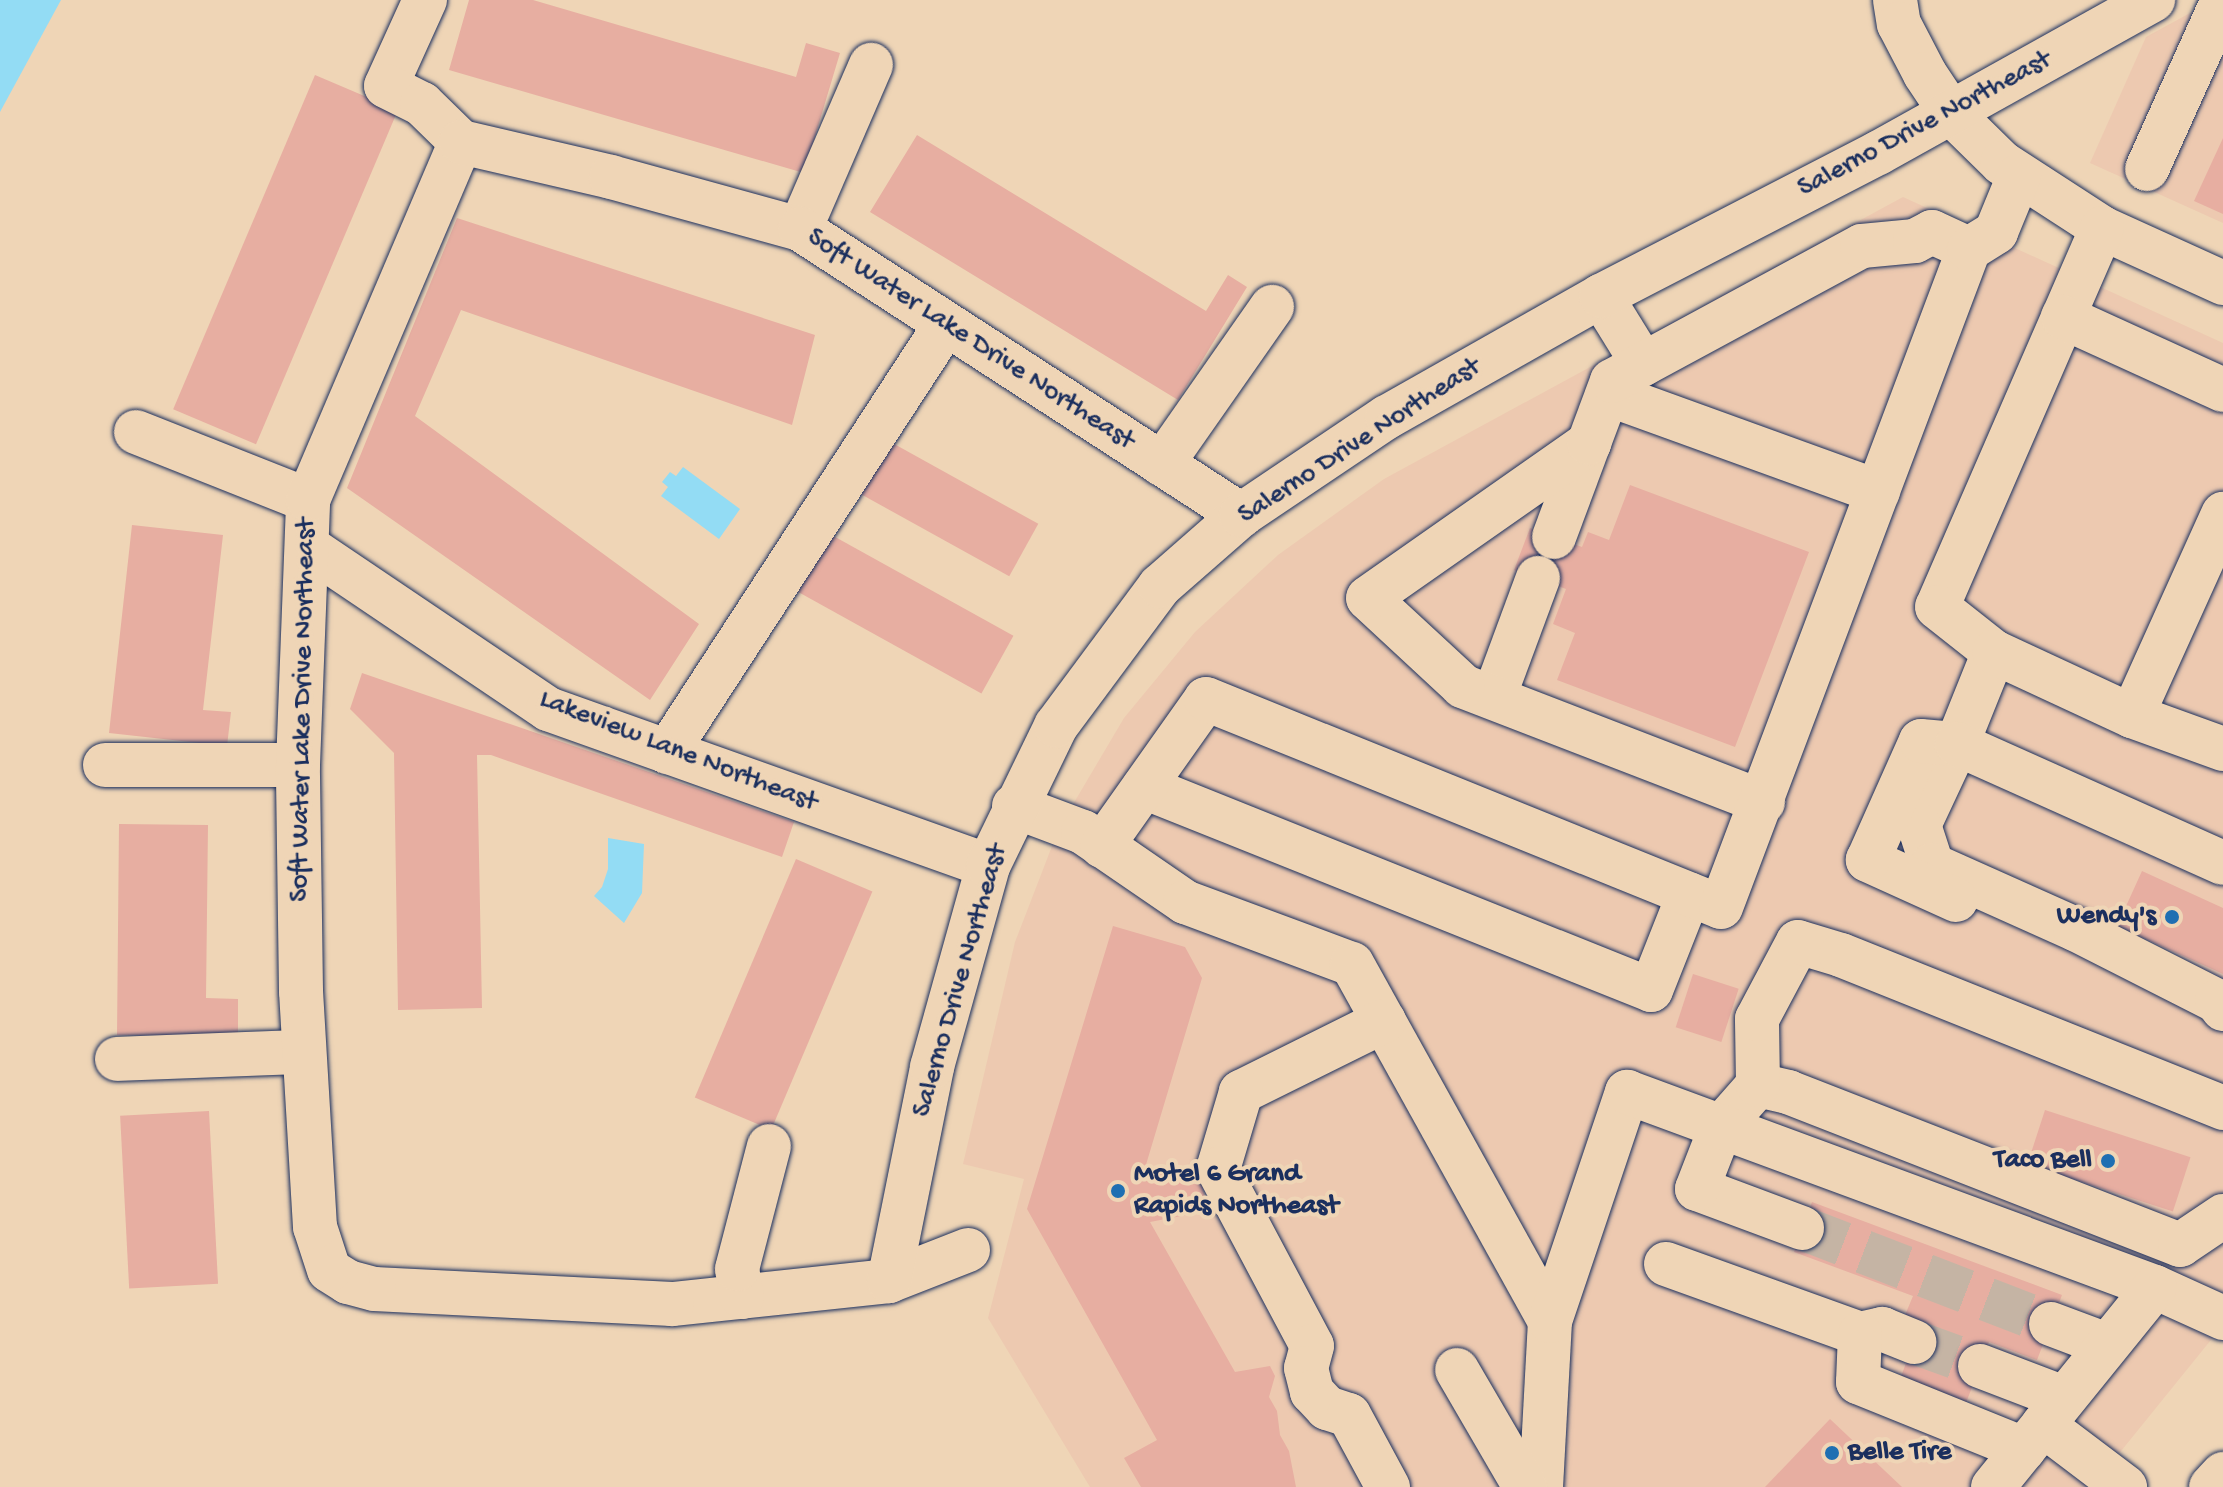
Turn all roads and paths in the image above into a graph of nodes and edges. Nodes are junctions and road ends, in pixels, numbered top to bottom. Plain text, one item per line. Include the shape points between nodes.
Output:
1 (425, 0) edge
2 (1895, 0) edge
3 (2153, 0) edge
4 (2223, 0) edge
5 (871, 65) dead end
6 (1951, 113) junction
7 (461, 142) junction
8 (2147, 169) dead end
9 (2019, 176) junction
10 (2102, 228) junction
11 (800, 229) junction
12 (1969, 249) junction
13 (2223, 283) edge
14 (1601, 296) junction
15 (1272, 307) dead end
16 (2063, 317) junction
17 (946, 324) junction
18 (1643, 364) junction
19 (2223, 390) edge
20 (1608, 394) junction
21 (136, 432) dead end
22 (1589, 443) junction
23 (1162, 464) junction
24 (1878, 492) junction
25 (308, 500) junction
26 (2223, 514) edge
27 (1241, 515) junction
28 (1554, 537) dead end
29 (308, 547) junction
30 (1538, 578) dead end
31 (2209, 581) edge
32 (1994, 652) junction
33 (1494, 697) junction
34 (2132, 716) junction
35 (1957, 744) junction
36 (2223, 749) edge
37 (667, 752) junction
38 (105, 765) dead end
39 (298, 765) junction
40 (1144, 787) junction
41 (1763, 802) junction
42 (1014, 806) junction
43 (1102, 846) junction
44 (2223, 863) edge
45 (988, 866) junction
46 (1689, 894) junction
47 (2223, 1009) edge
48 (1384, 1021) junction
49 (2223, 1024) edge
50 (303, 1052) junction
51 (117, 1059) dead end
52 (1758, 1085) junction
53 (2223, 1108) edge
54 (1721, 1127) junction
55 (769, 1146) dead end
56 (2223, 1216) edge
57 (1802, 1228) tunnel mouth
58 (968, 1250) dead end
59 (1666, 1264) dead end
60 (889, 1281) junction
61 (2155, 1287) junction
62 (742, 1297) junction
63 (2223, 1318) edge
64 (1550, 1321) junction
65 (2051, 1324) tunnel mouth
66 (1860, 1334) junction
67 (1914, 1342) tunnel mouth
68 (2107, 1345) junction
69 (1980, 1366) tunnel mouth
70 (1457, 1370) dead end
71 (2044, 1424) junction
72 (2223, 1474) edge
73 (1388, 1487) edge
74 (1525, 1487) edge
75 (1541, 1487) edge
76 (1993, 1487) edge
77 (2125, 1487) edge
78 (2211, 1487) edge

1 - 7 street via 386,86 422,104
2 - 6 street via 1899,24
3 - 6 street, Salerno Drive Northeast
4 - 8 street
5 - 11 street
6 - 9 street
6 - 14 street, Salerno Drive Northeast
7 - 11 street, Soft Water Lake Drive Northeast
7 - 25 street, Soft Water Lake Drive Northeast
9 - 10 street
9 - 12 street via 1996,232
10 - 13 street
10 - 16 street
11 - 17 street, Soft Water Lake Drive Northeast
12 - 18 street via 1932,232 1915,241 1862,246
12 - 24 street
14 - 18 street
14 - 27 street, Salerno Drive Northeast via 1387,417
15 - 23 street
16 - 19 street
16 - 32 street via 1937,607
17 - 23 street, Soft Water Lake Drive Northeast
17 - 37 street
18 - 20 street via 1612,381
20 - 22 street
20 - 24 street
21 - 25 street
22 - 28 street
22 - 33 street via 1368,598 1463,686
23 - 27 street, Soft Water Lake Drive Northeast
24 - 41 street
25 - 29 street, Soft Water Lake Drive Northeast
26 - 31 street
27 - 42 street, Salerno Drive Northeast via 1160,586 1056,726
29 - 37 street, Lakeview Lane Northeast via 548,709
29 - 39 street, Soft Water Lake Drive Northeast
30 - 33 street
31 - 34 street
32 - 34 street
32 - 35 street
33 - 41 street
34 - 36 street
35 - 44 street
35 - 47 street via 1919,825 1932,865 2075,929 2217,1001
35 - 49 street via 1921,741 1868,860
37 - 45 street, Lakeview Lane Northeast
38 - 39 street
39 - 50 street, Soft Water Lake Drive Northeast
40 - 43 street
40 - 46 street via 1206,699
40 - 46 street via 1651,990
41 - 46 street via 1721,907
42 - 43 street via 1083,832
42 - 45 street, Salerno Drive Northeast
43 - 48 street via 1185,902 1352,964
45 - 60 street, Salerno Drive Northeast via 932,1067
48 - 64 street
48 - 73 street via 1241,1092 1218,1169 1312,1346 1306,1368 1312,1392 1327,1408 1349,1415
50 - 51 street
50 - 62 street, Soft Water Lake Drive Northeast via 315,1227 329,1270 348,1282 374,1289 672,1304
52 - 53 street via 1757,1019 1798,942
52 - 54 street
52 - 56 street via 2180,1245
54 - 57 street via 1697,1189
54 - 61 street
54 - 64 street via 1627,1092
55 - 62 street via 737,1269
58 - 60 street
59 - 66 street
60 - 62 street
61 - 63 street
61 - 68 street
64 - 75 street
65 - 68 street
66 - 67 street via 1882,1329
66 - 71 street via 1858,1382
68 - 71 street
69 - 71 street
70 - 74 street
71 - 76 street
71 - 77 street
72 - 78 street

